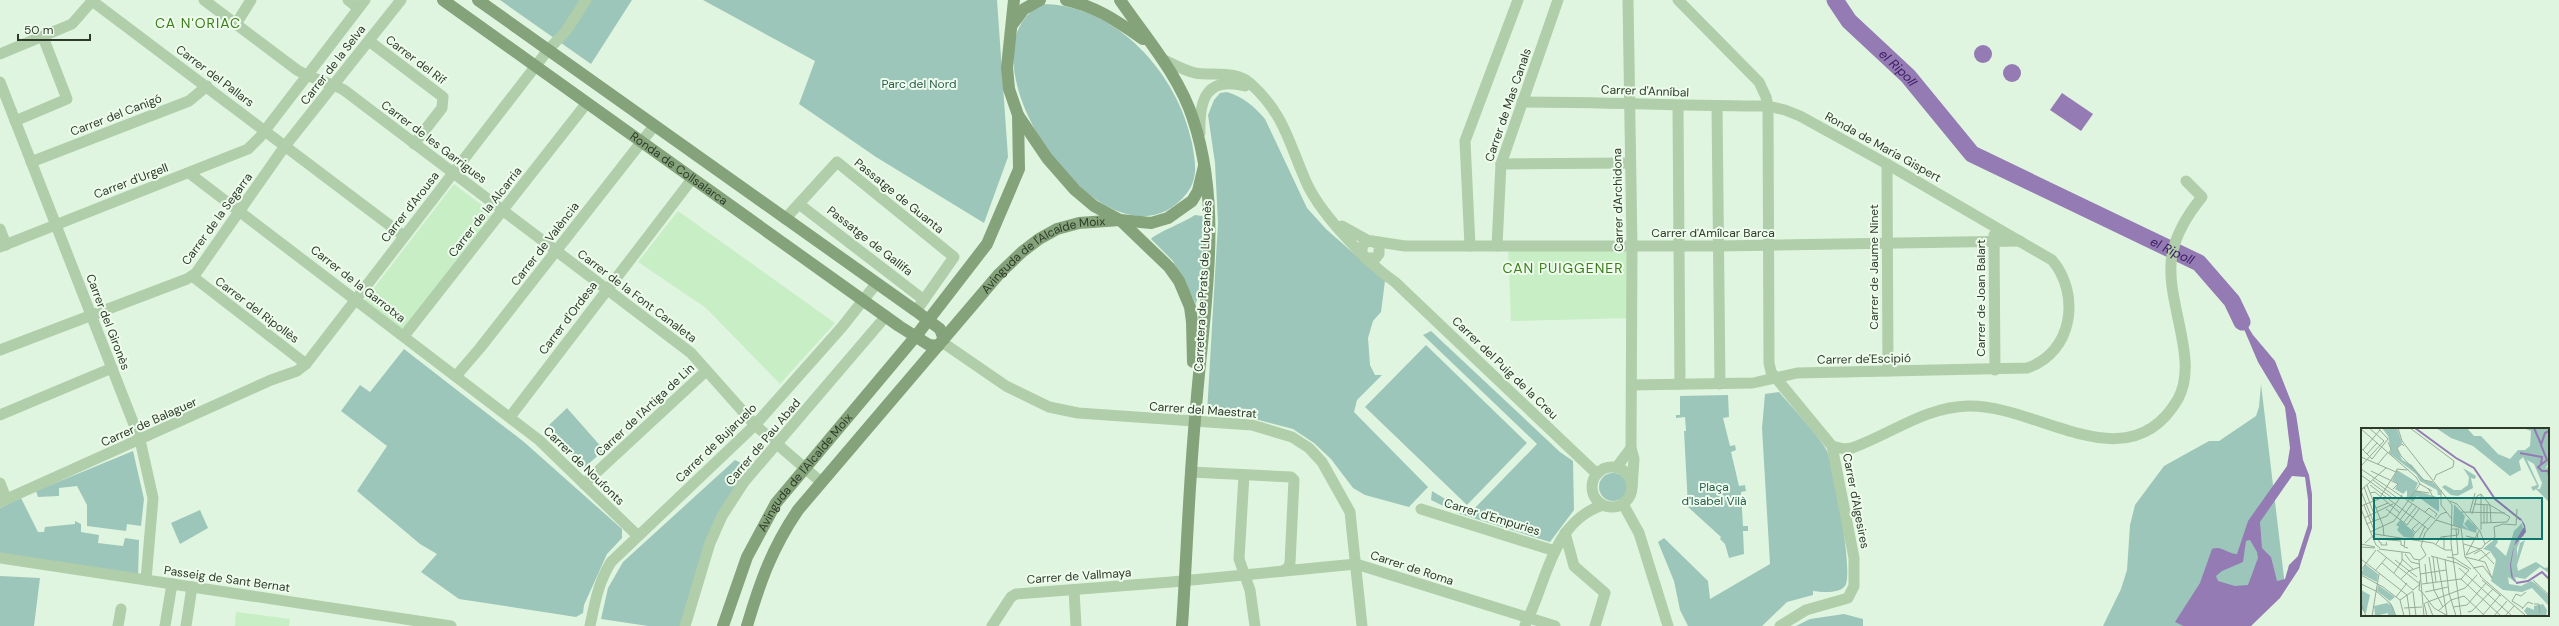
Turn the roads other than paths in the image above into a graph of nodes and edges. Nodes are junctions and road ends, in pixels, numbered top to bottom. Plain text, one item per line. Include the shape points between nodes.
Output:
1 (92, 0) edge
2 (204, 0) edge
3 (251, 0) edge
4 (348, 0) edge
5 (401, 0) edge
6 (443, 0) edge
7 (478, 0) edge
8 (586, 0) edge
9 (1014, 0) edge
10 (1040, 0) edge
11 (1066, 0) edge
12 (1120, 0) edge
13 (1518, 0) edge
14 (1558, 0) edge
15 (1628, 0) edge
16 (1678, 0) edge
17 (362, 4) edge
18 (236, 24) junction
19 (1010, 28) junction
20 (43, 37) junction
21 (369, 41) junction
22 (1149, 43) junction
23 (548, 50) junction
24 (0, 54) edge
25 (1162, 59) junction
26 (536, 67) junction
27 (306, 75) junction
28 (0, 82) edge
29 (334, 85) junction
30 (206, 86) junction
31 (1255, 88) junction
32 (1522, 102) junction
33 (1630, 102) junction
34 (586, 104) junction
35 (1717, 106) junction
36 (1768, 106) junction
37 (1678, 107) junction
38 (1018, 115) junction
39 (15, 121) junction
40 (654, 126) junction
41 (265, 130) junction
42 (1200, 140) junction
43 (641, 142) junction
44 (414, 144) junction
45 (285, 146) junction
46 (31, 162) junction
47 (1501, 164) junction
48 (1630, 164) junction
49 (1887, 164) junction
50 (1204, 166) junction
51 (189, 172) junction
52 (453, 174) junction
53 (692, 179) junction
54 (2186, 181) dead end
55 (741, 188) junction
56 (729, 204) junction
57 (799, 204) junction
58 (240, 211) junction
59 (503, 211) junction
60 (785, 219) junction
61 (1120, 220) junction
62 (1333, 221) junction
63 (56, 224) junction
64 (1994, 225) junction
65 (0, 229) edge
66 (404, 236) junction
67 (1371, 241) junction
68 (1994, 241) junction
69 (2021, 241) junction
70 (1886, 243) junction
71 (3, 246) edge
72 (1405, 246) junction
73 (1470, 246) junction
74 (1497, 246) junction
75 (1632, 246) junction
76 (1680, 246) junction
77 (1719, 246) junction
78 (1767, 246) junction
79 (555, 251) junction
80 (1380, 252) junction
81 (1363, 255) junction
82 (192, 276) junction
83 (1395, 282) junction
84 (876, 284) junction
85 (606, 289) junction
86 (355, 298) junction
87 (864, 300) junction
88 (924, 300) junction
89 (916, 311) junction
90 (91, 315) junction
91 (886, 316) junction
92 (2069, 317) joint
93 (928, 321) junction
94 (404, 336) junction
95 (916, 336) junction
96 (941, 343) junction
97 (0, 350) edge
98 (306, 364) junction
99 (112, 368) junction
100 (1995, 370) junction
101 (706, 371) junction
102 (1888, 371) junction
103 (456, 376) junction
104 (1776, 379) junction
105 (1632, 384) junction
106 (1680, 384) junction
107 (1720, 384) junction
108 (1196, 406) junction
109 (0, 415) edge
110 (510, 418) junction
111 (1195, 422) junction
112 (755, 425) junction
113 (140, 440) junction
114 (776, 444) junction
115 (1832, 446) junction
116 (1631, 448) junction
117 (804, 468) junction
118 (1616, 468) junction
119 (1191, 472) junction
120 (1597, 474) junction
121 (1244, 475) junction
122 (821, 482) junction
123 (0, 483) edge
124 (584, 484) junction
125 (1632, 486) junction
126 (3, 500) edge
127 (1623, 504) junction
128 (1603, 505) junction
129 (1422, 509) dead end
130 (1565, 533) junction
131 (638, 536) junction
132 (1555, 551) junction
133 (0, 558) edge
134 (1356, 564) junction
135 (1283, 571) junction
136 (1244, 575) junction
137 (146, 580) junction
138 (1185, 581) junction
139 (172, 584) junction
140 (192, 587) junction
141 (1074, 590) junction
142 (121, 609) dead end
143 (1075, 610) junction
144 (1527, 623) edge
145 (118, 626) edge
146 (165, 626) edge
147 (186, 626) edge
148 (451, 626) edge
149 (590, 626) edge
150 (685, 626) edge
151 (723, 626) edge
152 (747, 626) edge
153 (992, 626) edge
154 (1068, 626) edge
155 (1076, 626) edge
156 (1182, 626) edge
157 (1255, 626) edge
158 (1362, 626) edge
159 (1555, 626) edge
160 (1595, 626) edge
161 (1668, 626) edge
162 (1780, 626) edge

1 - 20 street via 72,24
1 - 30 street, Carrer del Pallars
2 - 18 street, Carrer de les Garrigues
3 - 18 street
4 - 17 street
5 - 21 street, Carrer de la Selva
6 - 26 street, Ronda de Collsalarca
7 - 23 street, Ronda de Collsalarca
8 - 23 street, Carrer d'Arousa via 566,31
9 - 19 street, Carretera de Prats de Lluçanès
10 - 19 street via 1024,9
11 - 22 street, Carretera de Prats de Lluçanès via 1085,4 1103,12
12 - 22 street, Carretera de Prats de Lluçanès
13 - 73 street via 1465,141
14 - 32 street, Carrer de Mas Canals
15 - 33 street, Carrer d'Archidona
16 - 36 street via 1759,82
17 - 27 street, Carrer de la Selva
18 - 27 street, Carrer de les Garrigues
19 - 38 street, Carretera de Prats de Lluçanès via 1007,67 1009,89
20 - 24 street
20 - 39 street via 67,99
21 - 29 street, Carrer de la Selva
21 - 44 street, Carrer del Rif via 440,93 442,108
22 - 25 street, Carretera de Prats de Lluçanès
23 - 26 street, Carrer d'Arousa
23 - 40 street, Ronda de Collsalarca
25 - 31 street, Carrer del Puig de la Creu via 1196,73 1237,77
25 - 42 street, Carretera de Prats de Lluçanès via 1187,102
26 - 34 street, Ronda de Collsalarca
26 - 52 street, Carrer d'Arousa
27 - 29 street, Carrer de les Garrigues
27 - 41 street, Carrer de la Selva
28 - 39 street, Carrer del Gironès
29 - 44 street, Carrer de les Garrigues
29 - 45 street, Carrer de la Selva
30 - 41 street, Carrer del Pallars
30 - 46 street, Carrer del Canigó via 189,101
31 - 42 street via 1225,83 1211,89 1201,106
31 - 62 street, Carrer del Puig de la Creu via 1283,123 1309,187
32 - 33 street, Carrer d'Anníbal
32 - 47 street, Carrer de Mas Canals
33 - 37 street, Carrer d'Anníbal
33 - 48 street, Carrer d'Archidona
34 - 43 street, Ronda de Collsalarca
34 - 59 street, Carrer de la Alcarria
35 - 36 street, Carrer d'Anníbal
35 - 37 street, Carrer d'Anníbal
35 - 77 street via 1716,236
36 - 49 street, Ronda de Maria Gispert via 1800,116
36 - 78 street, Carrer d'Algesires
37 - 76 street
38 - 61 street, Carretera de Prats de Lluçanès via 1047,158 1075,190 1094,206
38 - 93 street via 1019,169 1013,186 987,244
39 - 46 street, Carrer del Gironès
40 - 43 street, Carrer de València
40 - 55 street, Ronda de Collsalarca
41 - 45 street, Carrer del Pallars
41 - 51 street, Carrer d'Urgell via 248,148
42 - 50 street, Carretera de Prats de Lluçanès
43 - 53 street, Ronda de Collsalarca
43 - 79 street, Carrer de València
44 - 52 street, Carrer de les Garrigues
45 - 58 street, Carrer de la Segarra
45 - 66 street, Carrer del Pallars
46 - 63 street, Carrer del Gironès
47 - 48 street
47 - 74 street, Carrer de Mas Canals
48 - 75 street, Carrer d'Archidona
49 - 64 street, Ronda de Maria Gispert
49 - 70 street, Carrer de Jaume Ninet
50 - 61 street, Carretera de Prats de Lluçanès via 1198,192 1178,212 1151,223
50 - 108 street, Carretera de Prats de Lluçanès via 1208,186 1208,248
51 - 58 street, Carrer de la Garrotxa
51 - 63 street, Carrer d'Urgell
52 - 59 street, Carrer de les Garrigues
52 - 66 street, Carrer d'Arousa
53 - 56 street, Ronda de Collsalarca
53 - 85 street, Carrer d'Ordesa
54 - 115 street via 2202,197 2186,219 2176,239 2171,262 2184,357 2183,386 2169,413 2159,423 2142,433 2112,439 2094,438 2009,410 1967,406 1919,417 1852,448
55 - 56 street
55 - 60 street, Ronda de Collsalarca
56 - 87 street, Ronda de Collsalarca
57 - 60 street, Passatge de Guanta
57 - 88 street, Passatge de Gallifa
57 - 88 street, Passatge de Guanta via 837,162 954,257
58 - 82 street, Carrer de la Segarra
58 - 86 street, Carrer de la Garrotxa
59 - 79 street, Carrer de les Garrigues
59 - 94 street, Carrer de la Alcarria
60 - 84 street, Ronda de Collsalarca
61 - 96 street, Avinguda de l'Alcalde Moix via 1079,223 1057,229 1038,239 999,274
61 - 108 street, Carretera de Prats de Lluçanès via 1169,267 1187,298 1192,322
62 - 67 street, Carrer del Puig de la Creu
62 - 81 street, Carrer del Puig de la Creu
63 - 71 street, Carrer d'Urgell
63 - 90 street, Carrer del Gironès
64 - 68 street, Carrer de Joan Balart
64 - 69 street, Ronda de Maria Gispert
65 - 71 street
66 - 86 street, Carrer d'Arousa
67 - 72 street, Carrer d'Amílcar Barca
67 - 80 street via 1377,243
67 - 81 street via 1364,244
68 - 69 street, Carrer d'Amílcar Barca
68 - 70 street, Carrer d'Amílcar Barca
68 - 100 street, Carrer de Joan Balart
69 - 92 street, Ronda de Maria Gispert via 2052,260 2059,268 2069,292
70 - 78 street, Carrer d'Amílcar Barca
70 - 102 street, Carrer de Jaume Ninet
72 - 73 street, Carrer d'Amílcar Barca
72 - 80 street, Carrer d'Amílcar Barca
73 - 74 street, Carrer d'Amílcar Barca
74 - 75 street, Carrer d'Amílcar Barca
75 - 76 street, Carrer d'Amílcar Barca
75 - 105 street, Carrer d'Archidona
76 - 77 street, Carrer d'Amílcar Barca
76 - 106 street
77 - 78 street, Carrer d'Amílcar Barca
77 - 107 street
78 - 104 street, Carrer d'Algesires via 1769,363
79 - 85 street, Carrer de la Font Canaleta
79 - 103 street, Carrer de València
80 - 81 street via 1373,259
80 - 83 street, Carrer del Puig de la Creu
81 - 83 street, Carrer del Puig de la Creu via 1377,270
82 - 90 street, Carrer de la Segarra
82 - 98 street, Carrer del Ripollès
83 - 120 street, Carrer del Puig de la Creu
84 - 87 street, Carrer de Bujaruelo
84 - 89 street, Ronda de Collsalarca
85 - 101 street, Carrer de la Font Canaleta via 691,353
85 - 110 street, Carrer d'Ordesa
86 - 94 street, Carrer de la Garrotxa
86 - 98 street, Carrer d'Arousa
87 - 91 street, Ronda de Collsalarca
87 - 112 street, Carrer de Bujaruelo
88 - 89 street, Passatge de Guanta
89 - 93 street, Ronda de Collsalarca
90 - 97 street, Carrer de la Segarra
90 - 99 street, Carrer del Gironès
91 - 95 street, Ronda de Collsalarca
91 - 114 street, Carrer de Pau Abad
92 - 100 street, Carrer de'Escipió via 2061,338 2044,360 2027,368
93 - 95 street, Avinguda de l'Alcalde Moix
93 - 96 street, Ronda de Collsalarca via 940,329
94 - 103 street, Carrer de la Garrotxa
95 - 96 street, Ronda de Collsalarca via 929,345
95 - 117 street, Avinguda de l'Alcalde Moix
96 - 111 street, Carrer del Maestrat via 1006,386 1049,407 1078,414
96 - 122 street, Avinguda de l'Alcalde Moix
98 - 113 street, Carrer de Balaguer via 297,372 271,380
99 - 109 street
99 - 113 street, Carrer del Gironès
100 - 102 street, Carrer de'Escipió
101 - 112 street, Carrer de la Font Canaleta
101 - 124 street, Carrer de l'Artiga de Lin
102 - 104 street, Carrer de'Escipió via 1797,373
103 - 110 street, Carrer de la Garrotxa
104 - 107 street, Carrer de'Escipió via 1761,383
104 - 115 street, Carrer d'Algesires
105 - 106 street, Carrer de'Escipió
105 - 116 street, Carrer d'Archidona
106 - 107 street, Carrer de'Escipió
108 - 111 street, Carretera de Prats de Lluçanès
110 - 124 street, Carrer de Noufonts via 539,440
111 - 119 street, Carretera de Prats de Lluçanès
111 - 134 street, Carrer del Maestrat via 1271,429 1292,437 1309,448 1322,462 1350,512
112 - 114 street, Carrer de la Font Canaleta
112 - 131 street, Carrer de Bujaruelo
113 - 126 street, Carrer de Balaguer
113 - 137 street, Carrer del Gironès via 153,498
114 - 117 street, Carrer de la Font Canaleta
114 - 150 street, Carrer de Pau Abad via 744,482 722,516 710,543
115 - 162 street, Carrer d'Algesires via 1854,558 1854,586 1848,598 1806,610
116 - 118 street
116 - 125 street, Carrer d'Archidona via 1634,459
117 - 122 street, Carrer de la Font Canaleta
117 - 151 street, Avinguda de l'Alcalde Moix via 776,503 757,536 741,572
118 - 120 street via 1609,468
118 - 125 street via 1627,474
119 - 121 street
119 - 138 street, Carretera de Prats de Lluçanès
120 - 128 street via 1592,491
121 - 135 street via 1291,477 1294,480 1290,563
121 - 136 street via 1239,559
122 - 152 street, Avinguda de l'Alcalde Moix via 798,510 774,548
123 - 126 street
124 - 131 street, Carrer de Noufonts
125 - 127 street via 1630,496
127 - 128 street via 1610,507
127 - 161 street via 1639,534
128 - 130 street via 1588,511
129 - 132 street, Carrer d'Empuries
130 - 132 street
130 - 160 street via 1574,566 1605,593
131 - 149 street, Carrer de Bujaruelo via 601,577
132 - 144 street
133 - 137 street, Passeig de Sant Bernat
134 - 135 street, Carrer de Roma
134 - 144 street, Carrer de Roma
134 - 158 street, Carrer del Maestrat
135 - 136 street, Carrer de Roma
136 - 138 street, Carrer de Roma
136 - 157 street via 1250,590
137 - 139 street, Passeig de Sant Bernat
138 - 141 street, Carrer de Vallmaya
138 - 156 street, Carretera de Prats de Lluçanès
139 - 140 street, Passeig de Sant Bernat
139 - 146 street
140 - 147 street
140 - 148 street, Passeig de Sant Bernat
141 - 143 street
141 - 153 street, Carrer de Vallmaya via 1016,594 1011,597
142 - 145 street
143 - 154 street
143 - 155 street
144 - 159 street, Carrer de Roma

